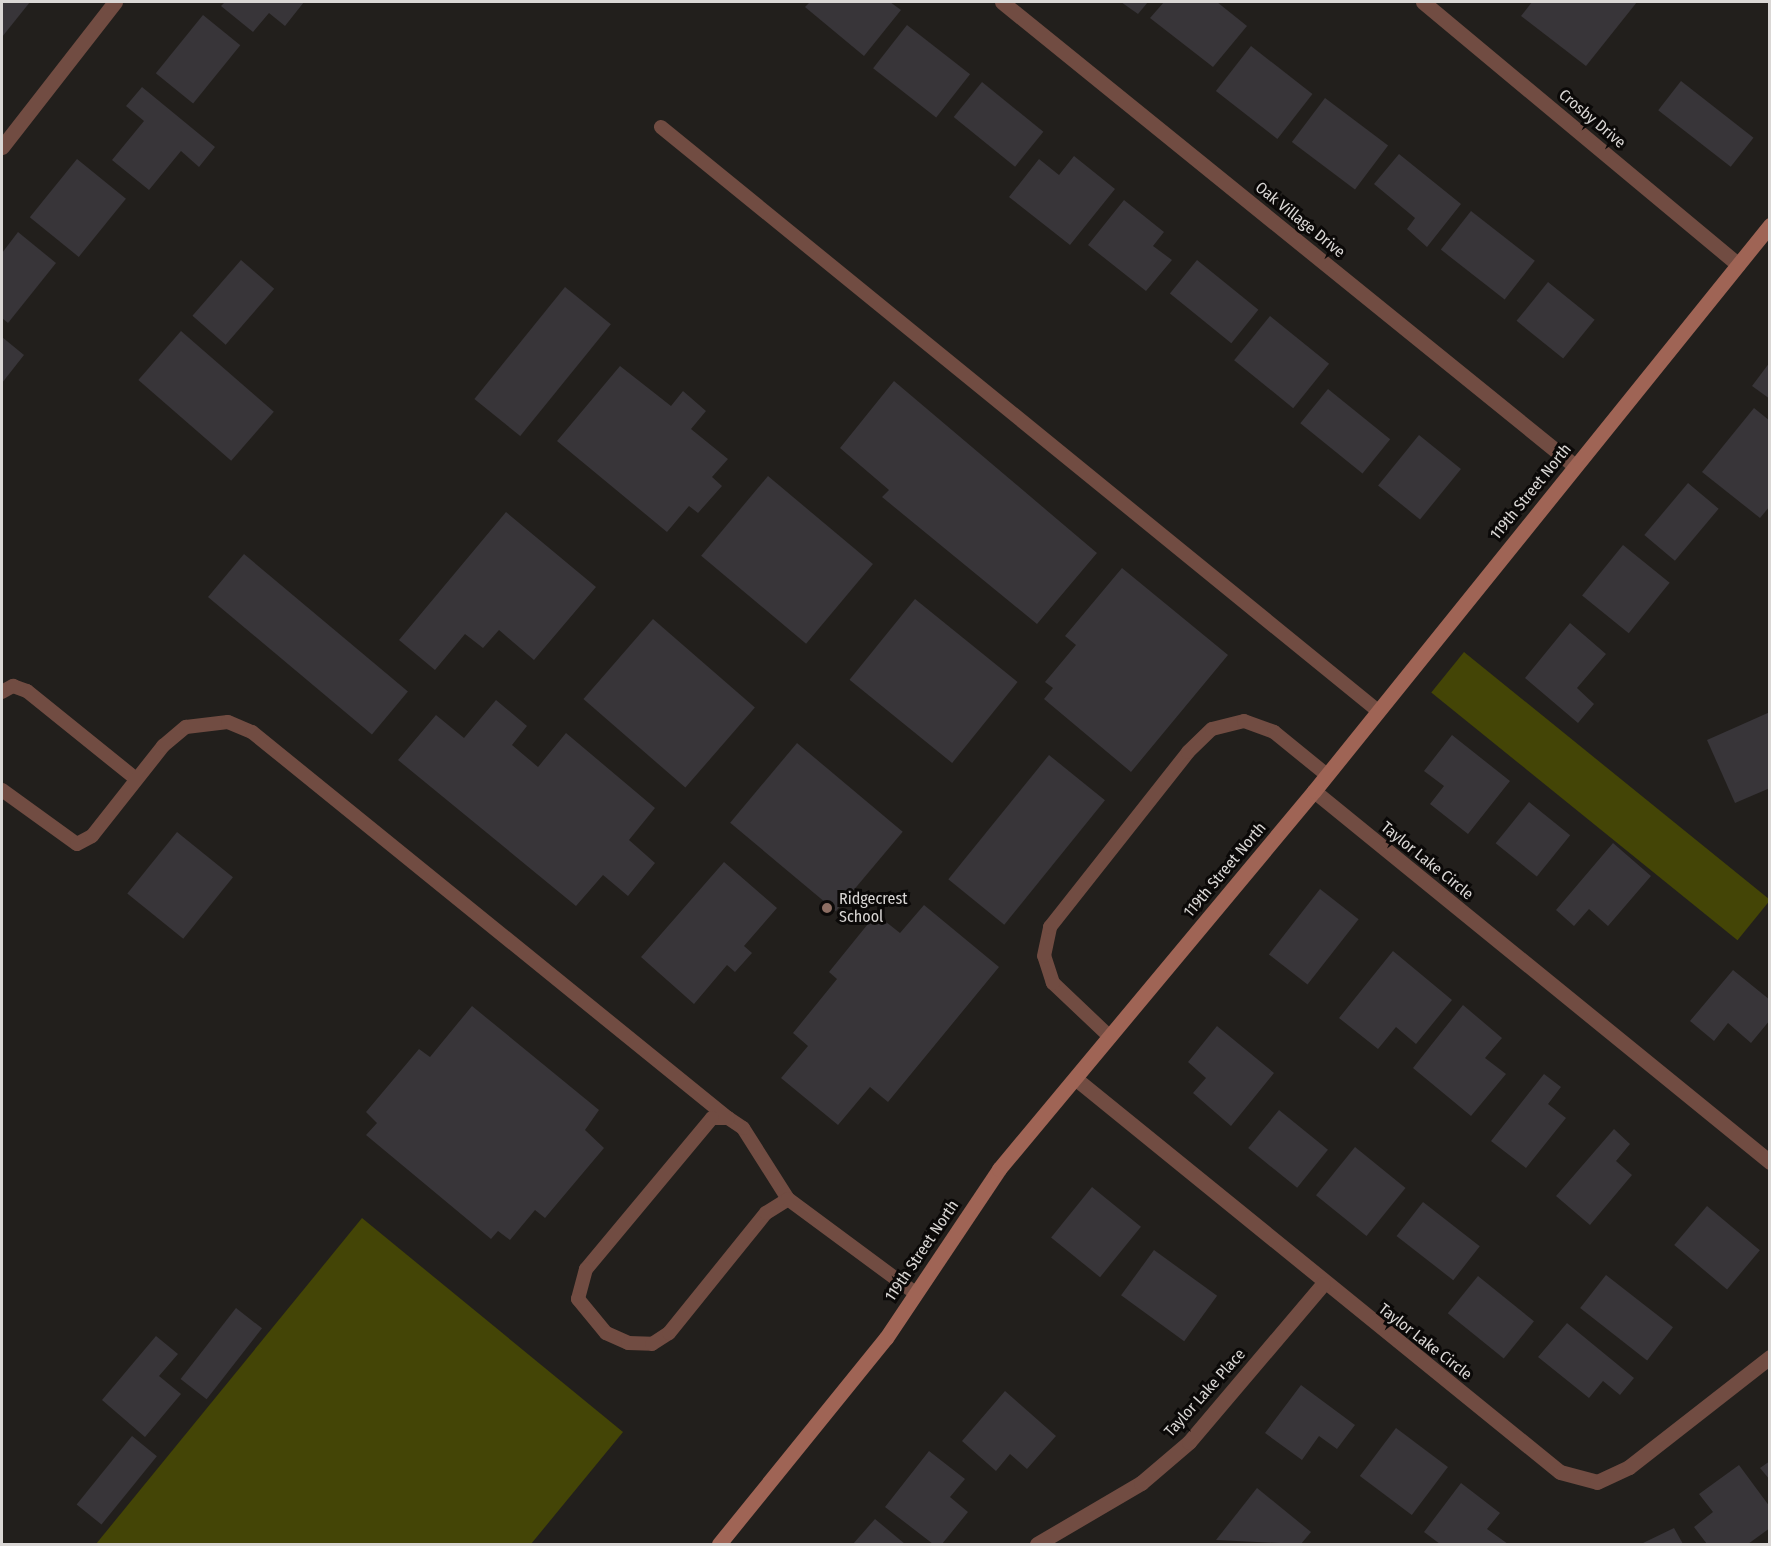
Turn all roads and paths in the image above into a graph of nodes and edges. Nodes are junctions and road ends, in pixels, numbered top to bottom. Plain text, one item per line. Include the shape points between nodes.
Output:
1 (115, 2) edge
2 (1002, 2) edge
3 (1423, 2) edge
4 (661, 127) dead end
5 (2, 147) edge
6 (1770, 225) edge
7 (1738, 264) junction
8 (1575, 466) junction
9 (2, 692) edge
10 (1378, 711) junction
11 (1327, 775) junction
12 (136, 779) junction
13 (2, 789) edge
14 (1314, 791) junction
15 (1110, 1037) junction
16 (1076, 1078) junction
17 (728, 1118) junction
18 (1770, 1162) edge
19 (788, 1200) junction
20 (1323, 1284) junction
21 (915, 1293) junction
22 (1770, 1357) edge
23 (719, 1545) edge
24 (1037, 1545) edge

1 - 5 street
2 - 8 street, Oak Village Drive
3 - 7 street, Crosby Drive
4 - 10 lane
6 - 7 street, 119th Street North
7 - 8 street, 119th Street North
8 - 10 street, 119th Street North
9 - 12 lane via 13,686 27,691
10 - 11 street, 119th Street North
11 - 14 street, 119th Street North
11 - 15 lane via 1274,732 1244,721 1212,729 1188,752 1050,927 1044,956 1053,983
12 - 13 lane via 92,836 77,844
12 - 17 lane via 186,728 228,722 252,732
14 - 15 street, 119th Street North
14 - 18 street, Taylor Lake Circle
15 - 16 street, 119th Street North
16 - 20 street, Taylor Lake Circle
16 - 21 street, 119th Street North via 999,1169
17 - 19 lane via 743,1128
17 - 19 lane via 712,1118 699,1128 586,1269 578,1299 589,1318 628,1343 660,1338 766,1213
19 - 21 lane
20 - 22 street, Taylor Lake Circle via 1560,1473 1597,1482 1629,1467
20 - 24 street, Taylor Lake Place via 1189,1442 1141,1483
21 - 23 street, 119th Street North via 886,1338

